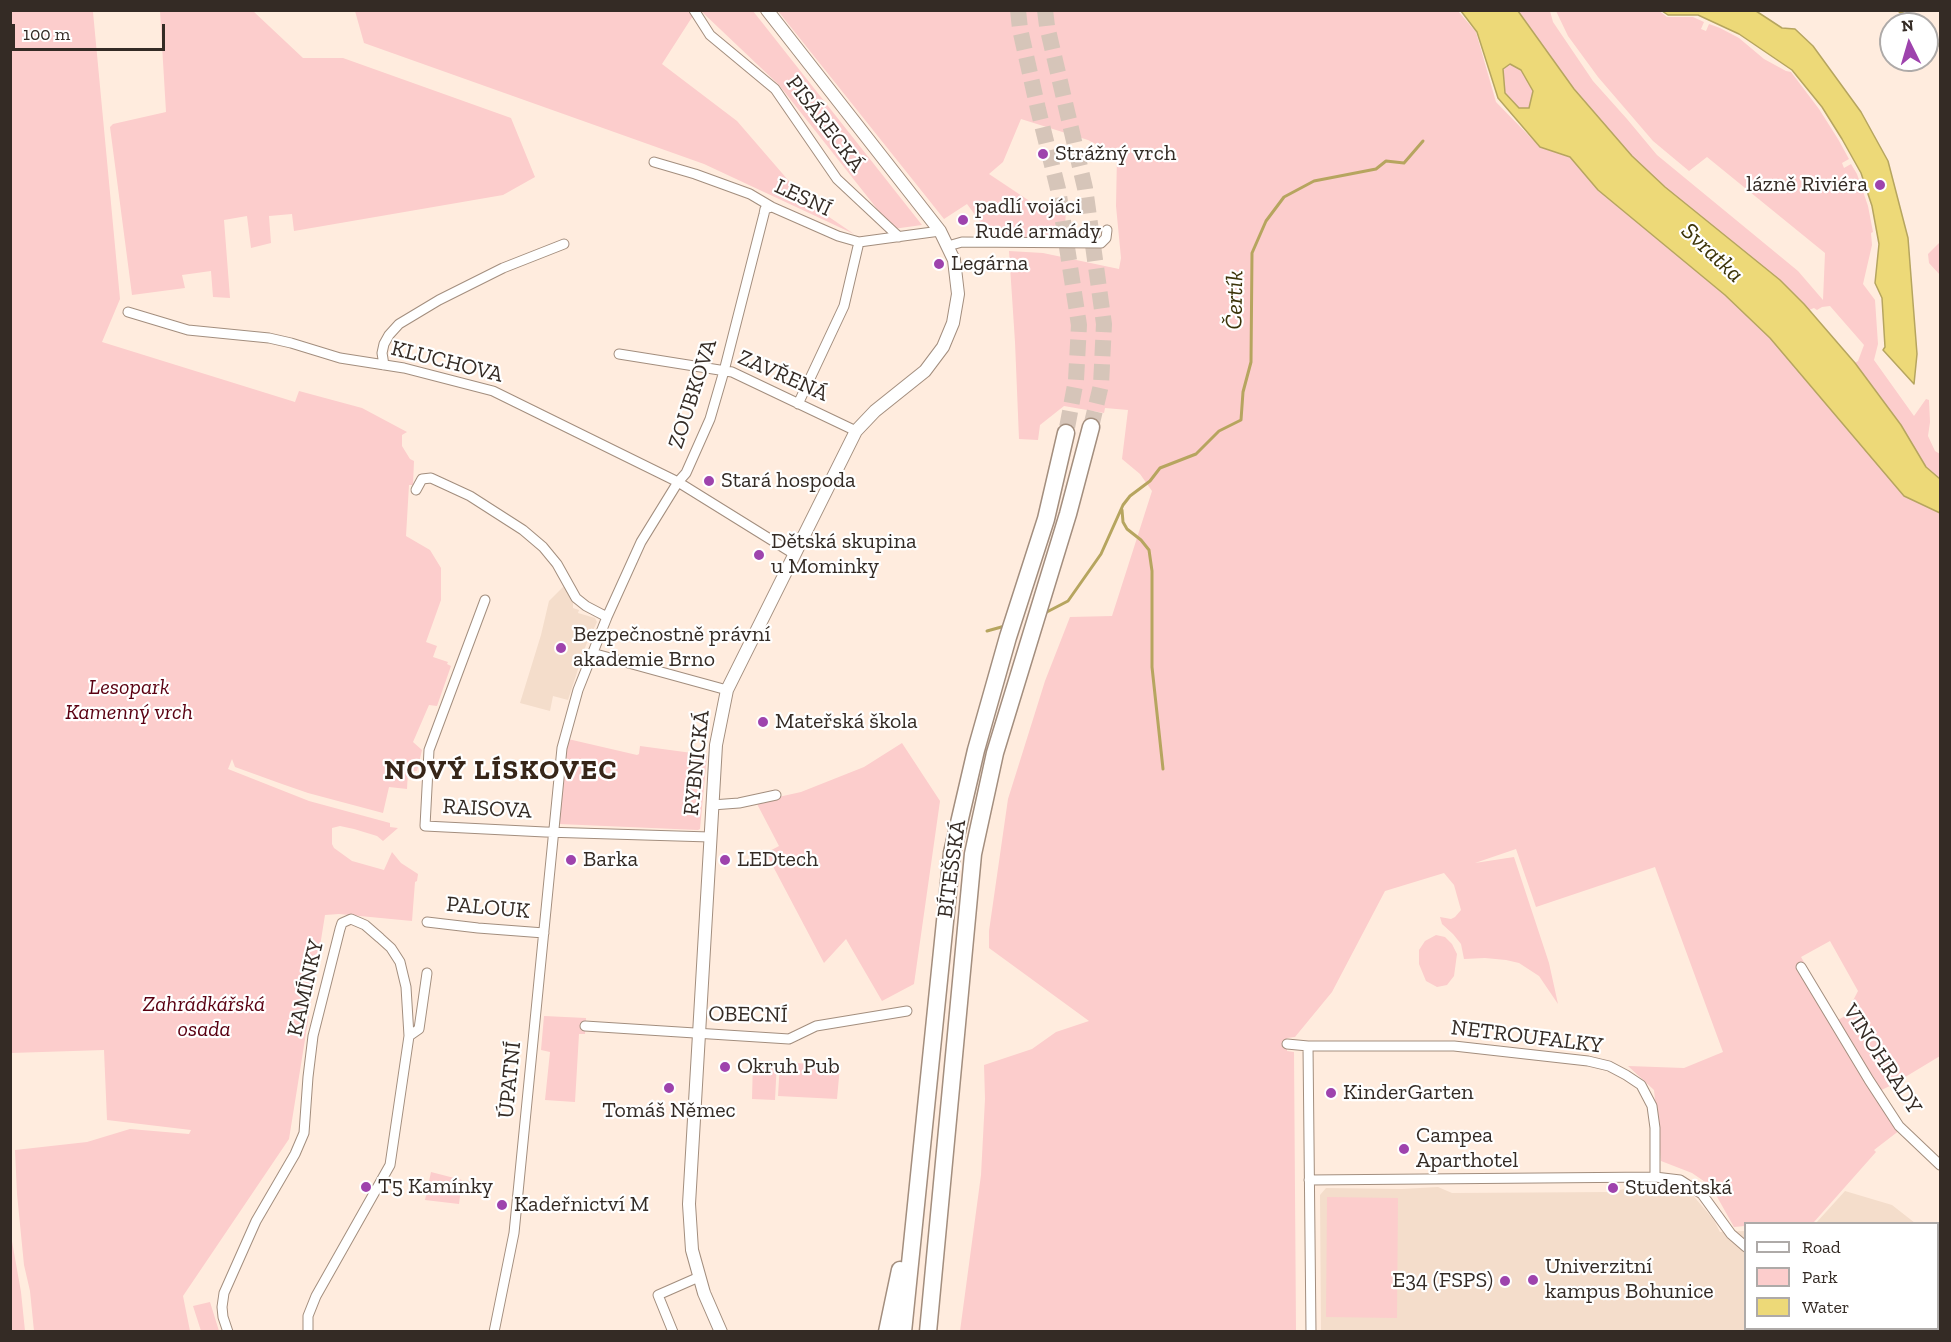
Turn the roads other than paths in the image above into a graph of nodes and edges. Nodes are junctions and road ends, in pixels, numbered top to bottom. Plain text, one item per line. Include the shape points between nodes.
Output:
1 (694, 10) edge
2 (767, 10) edge
3 (654, 162) dead end
4 (772, 207) junction
5 (1107, 230) dead end
6 (940, 231) junction
7 (899, 237) junction
8 (859, 242) junction
9 (564, 244) dead end
10 (948, 246) junction
11 (128, 312) dead end
12 (620, 354) dead end
13 (384, 365) junction
14 (724, 371) junction
15 (798, 404) junction
16 (1091, 427) tunnel mouth
17 (856, 431) junction
18 (1066, 433) tunnel mouth
19 (678, 482) junction
20 (416, 490) dead end
21 (794, 554) junction
22 (485, 600) dead end
23 (607, 617) junction
24 (592, 653) junction
25 (727, 690) junction
26 (776, 795) dead end
27 (712, 806) junction
28 (554, 832) junction
29 (710, 837) junction
30 (427, 922) dead end
31 (544, 933) junction
32 (1801, 967) dead end
33 (427, 973) dead end
34 (907, 1011) dead end
35 (585, 1026) dead end
36 (699, 1034) junction
37 (409, 1036) junction
38 (1287, 1044) dead end
39 (1308, 1046) junction
40 (1941, 1165) edge
41 (1654, 1177) junction
42 (1309, 1180) junction
43 (917, 1187) junction
44 (1744, 1245) edge
45 (699, 1277) junction
46 (228, 1332) edge
47 (308, 1332) edge
48 (494, 1332) edge
49 (673, 1332) edge
50 (721, 1332) edge
51 (887, 1332) edge
52 (903, 1332) edge
53 (928, 1332) edge
54 (1311, 1332) edge

1 - 7 street, PISÁRECKÁ via 710,35 775,89 837,179
2 - 6 street, PISÁRECKÁ
3 - 4 street, LESNÍ via 750,194
4 - 8 street, LESNÍ
4 - 14 street, ZOUBKOVA via 765,209
5 - 10 street via 1101,243 962,242
6 - 7 street, LESNÍ
6 - 10 street, RYBNICKÁ
7 - 8 street, LESNÍ
8 - 15 street via 844,306
9 - 13 street via 503,268 409,318 384,344
10 - 17 street, RYBNICKÁ via 954,260 958,294 953,323 943,347 925,371
11 - 13 street, KLUCHOVA via 188,330 269,338 340,358
12 - 14 street, ZAVŘENÁ
13 - 19 street, KLUCHOVA via 493,391
14 - 15 street, ZAVŘENÁ
14 - 19 street, ZOUBKOVA via 701,443
15 - 17 street, ZAVŘENÁ
16 - 53 highway, BÍTEŠSKÁ via 995,753 973,854
17 - 21 street, RYBNICKÁ
18 - 43 highway, BÍTEŠSKÁ via 1046,519 976,750 952,853
19 - 21 street, KLUCHOVA
19 - 23 street, ZOUBKOVA via 641,542
20 - 23 street via 422,479 431,478 470,496 523,530 557,564 576,598
21 - 25 street, RYBNICKÁ
22 - 28 street, RAISOVA via 429,750 425,826
23 - 24 street, ZOUBKOVA
24 - 25 street
24 - 28 street, ZOUBKOVA via 562,748
25 - 27 street, RYBNICKÁ via 716,746
26 - 27 street
27 - 29 street, RYBNICKÁ
28 - 29 street, RAISOVA
28 - 31 street, ÚPATNÍ
29 - 36 street, RYBNICKÁ
30 - 31 street, PALOUK
31 - 48 street, ÚPATNÍ via 514,1233
32 - 40 street, VINOHRADY via 1899,1126
33 - 37 street via 419,1029
34 - 36 street, OBECNÍ via 816,1026 789,1039
35 - 36 street, OBECNÍ
36 - 45 street, RYBNICKÁ via 689,1204 692,1250
37 - 46 street, KAMÍNKY via 400,962 365,925 347,919 337,939 314,1036 304,1132 256,1221 224,1293 222,1307
37 - 47 street, KAMÍNKY via 390,1165 316,1296 308,1316
38 - 39 street, NETROUFALKY
39 - 41 street, NETROUFALKY via 1454,1046 1588,1060 1609,1066 1641,1085 1652,1106
39 - 42 street
41 - 42 street
41 - 44 street via 1680,1180 1702,1194
42 - 54 street
43 - 51 highway
43 - 52 highway, BÍTEŠSKÁ
45 - 49 street via 658,1295
45 - 50 street, RYBNICKÁ

